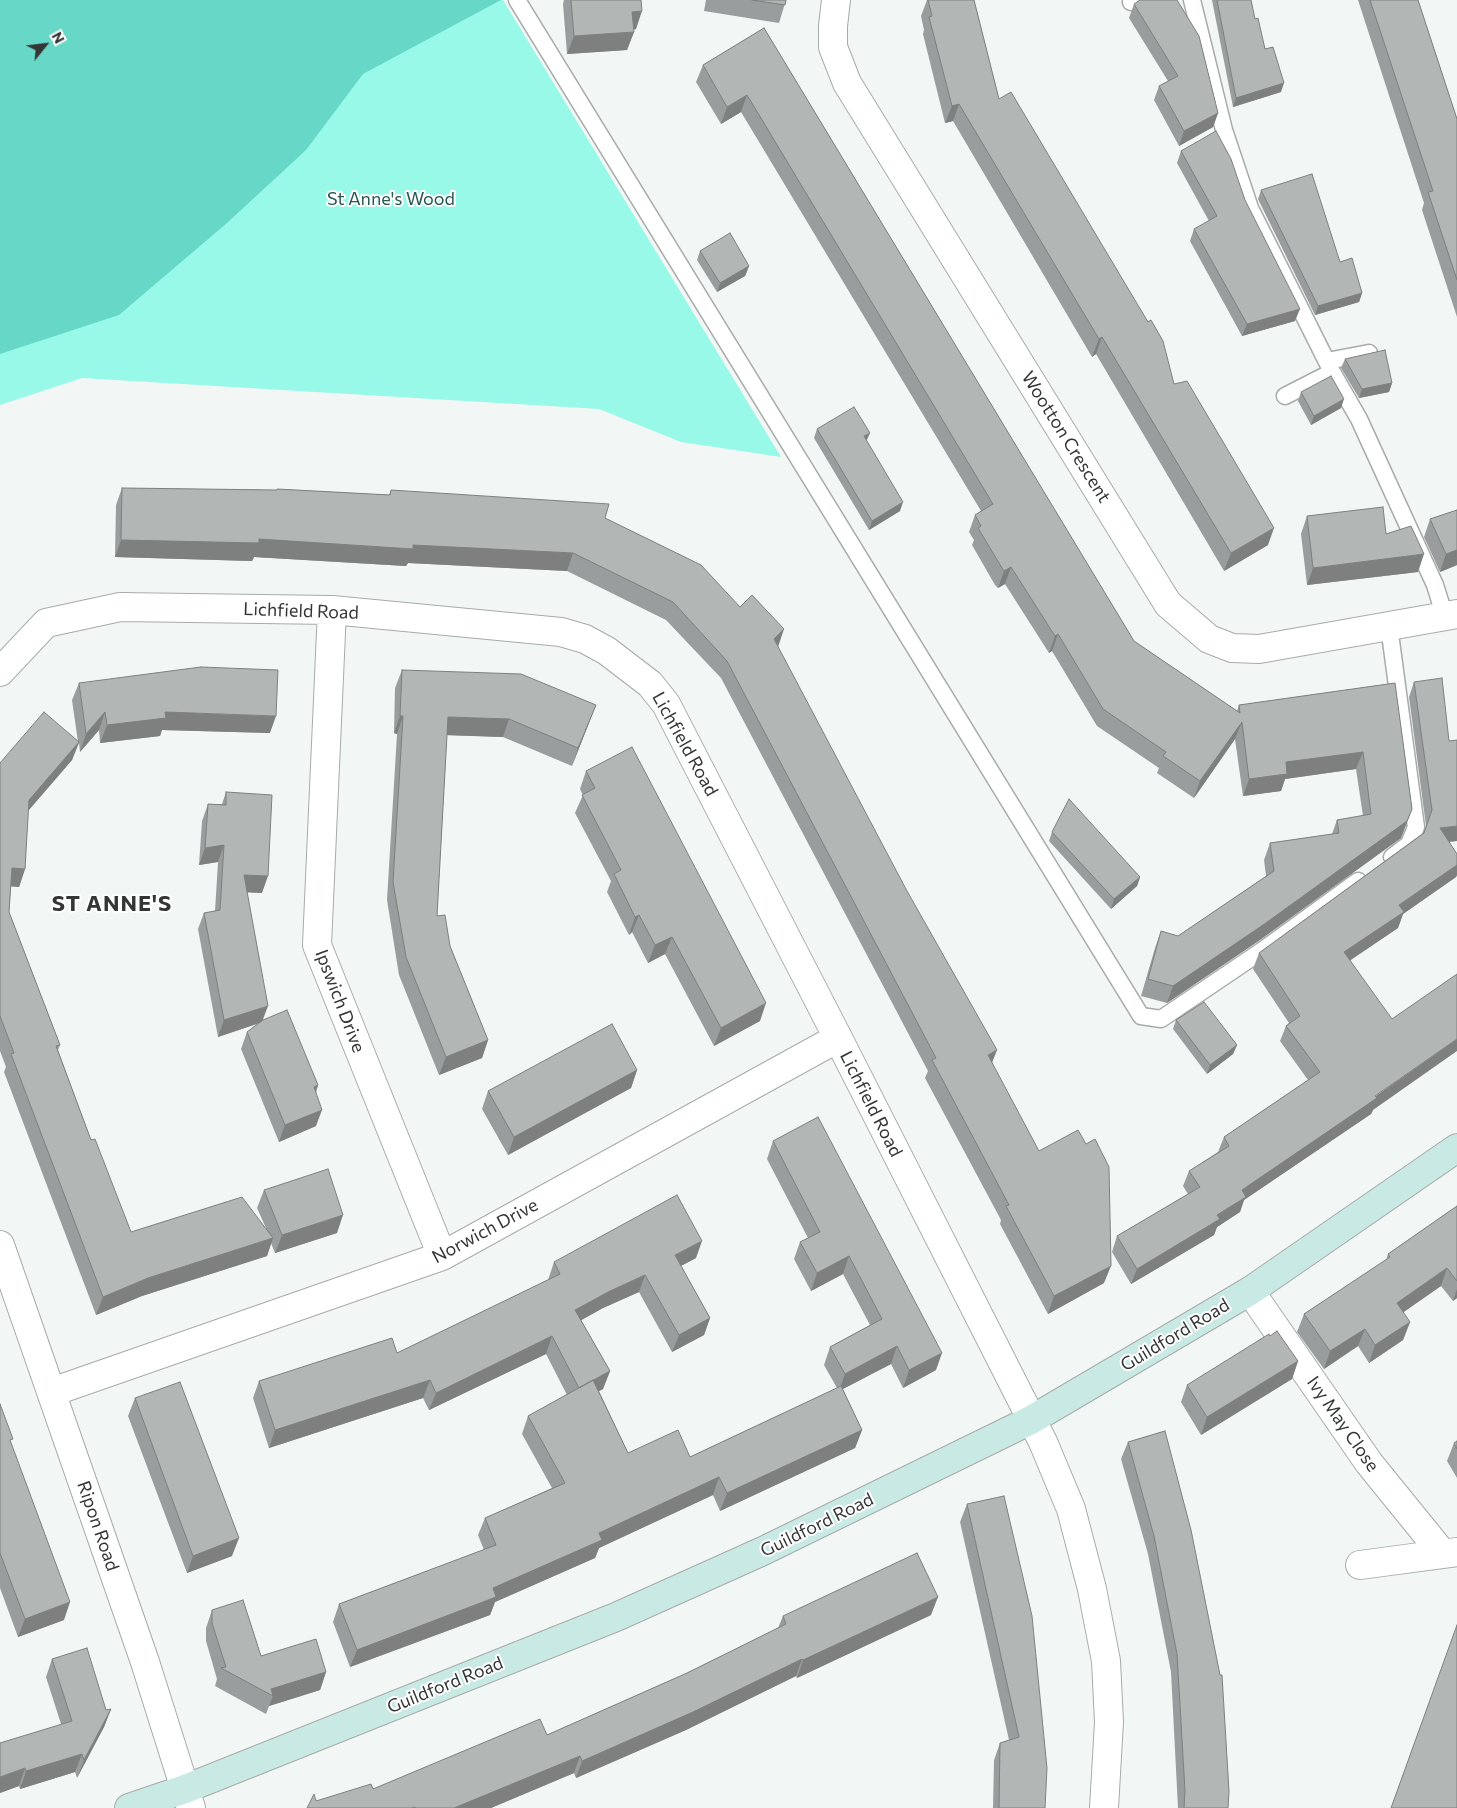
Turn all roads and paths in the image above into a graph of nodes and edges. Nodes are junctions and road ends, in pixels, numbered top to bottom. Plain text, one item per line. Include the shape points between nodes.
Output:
1 (517, 0) edge
2 (836, 0) edge
3 (1192, 0) edge
4 (1369, 353) edge
5 (1329, 367) junction
6 (1285, 396) dead end
7 (332, 610) junction
8 (1451, 616) edge
9 (1389, 626) junction
10 (0, 672) edge
11 (838, 1038) junction
12 (1457, 1148) edge
13 (0, 1245) edge
14 (442, 1256) junction
15 (1250, 1291) junction
16 (52, 1392) junction
17 (1031, 1420) junction
18 (1449, 1552) edge
19 (1360, 1565) dead end
20 (188, 1799) edge
21 (129, 1808) edge
22 (1104, 1808) edge

1 - 9 lane via 1141,1016 1161,1019 1409,844 1416,827
2 - 9 street, Wootton Crescent via 833,47 848,83 1168,604 1208,639 1232,648 1259,649
3 - 5 lane via 1240,183
4 - 5 lane
5 - 6 lane
5 - 8 lane via 1367,436
7 - 10 street, Lichfield Road via 120,607 46,623
7 - 11 street, Lichfield Road via 555,630 585,640 634,670 666,704
7 - 14 street, Ipswich Drive via 317,945
8 - 9 street, Wootton Crescent
11 - 14 street, Norwich Drive
11 - 17 street, Lichfield Road
12 - 15 street, Guildford Road
13 - 16 street, Ripon Road
14 - 16 street, Norwich Drive
15 - 17 street, Guildford Road
15 - 18 street, Ivy May Close via 1369,1463
16 - 20 street, Ripon Road via 145,1662
17 - 20 street, Guildford Road via 764,1551
17 - 22 street, Lichfield Road via 1071,1509 1092,1589 1106,1661 1109,1722
18 - 19 street, Ivy May Close
20 - 21 street, Guildford Road

